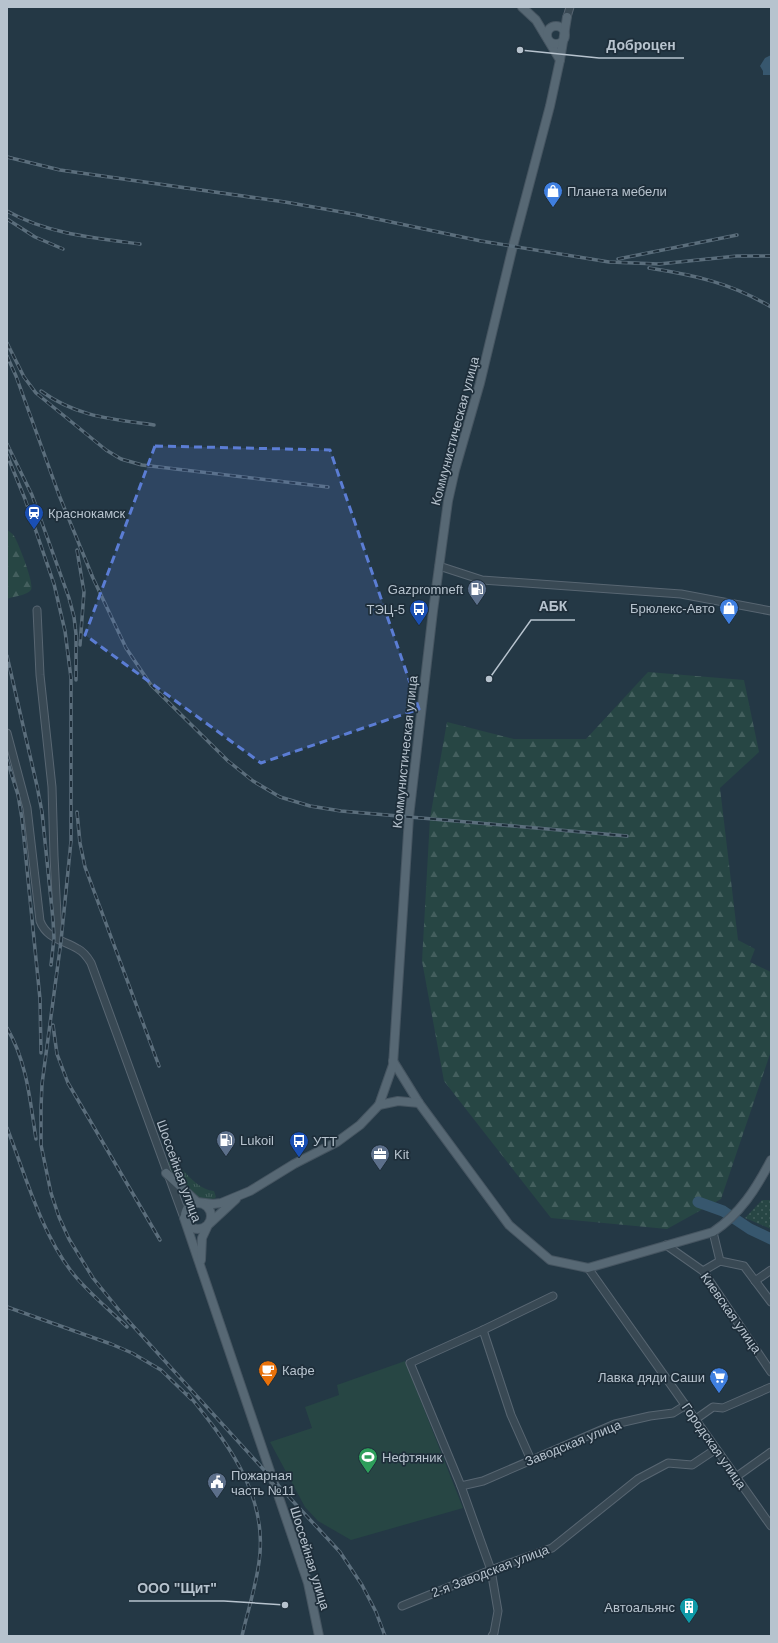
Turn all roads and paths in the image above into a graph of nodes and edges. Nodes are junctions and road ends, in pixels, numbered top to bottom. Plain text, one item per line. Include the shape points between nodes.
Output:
1 (522, 7) edge
2 (570, 7) edge
3 (567, 17) junction
4 (536, 20) junction
5 (554, 26) junction
6 (564, 36) junction
7 (547, 37) junction
8 (560, 60) junction
9 (439, 566) junction
10 (37, 610) dead end
11 (771, 611) edge
12 (7, 733) edge
13 (58, 935) dead end
14 (393, 1061) junction
15 (407, 1084) junction
16 (386, 1085) junction
17 (398, 1102) junction
18 (419, 1103) junction
19 (379, 1105) junction
20 (771, 1160) edge
21 (166, 1173) junction
22 (239, 1196) junction
23 (197, 1202) junction
24 (184, 1218) junction
25 (208, 1225) junction
26 (713, 1232) junction
27 (666, 1245) junction
28 (720, 1261) junction
29 (200, 1265) junction
30 (588, 1268) junction
31 (771, 1270) edge
32 (703, 1271) junction
33 (754, 1280) junction
34 (553, 1296) dead end
35 (771, 1302) edge
36 (483, 1330) junction
37 (771, 1372) edge
38 (771, 1387) edge
39 (686, 1405) junction
40 (696, 1419) junction
41 (716, 1449) junction
42 (771, 1452) edge
43 (531, 1460) junction
44 (736, 1477) junction
45 (461, 1486) junction
46 (771, 1526) edge
47 (491, 1570) junction
48 (402, 1606) dead end
49 (319, 1636) edge
50 (492, 1636) edge

1 - 4 main road
2 - 3 street, Коммунистическая улица
3 - 5 main road via 561,24
3 - 6 main road, Коммунистическая улица
4 - 5 main road
4 - 7 main road
5 - 6 main road via 563,29
5 - 7 main road via 547,31
6 - 7 main road via 561,42 556,44
6 - 8 main road, Коммунистическая улица
7 - 8 main road
8 - 9 main road, Коммунистическая улица via 480,383 451,487
9 - 11 street via 482,580 681,594
9 - 14 main road, Коммунистическая улица via 409,817
10 - 13 street via 40,675 52,787
12 - 21 street, Шоссейная улица via 27,808 42,928 49,935 79,949 91,963
14 - 15 main road
14 - 16 main road, Коммунистическая улица
15 - 16 main road via 403,1079 395,1078
15 - 17 main road via 407,1096
15 - 18 main road
16 - 17 main road via 390,1099
16 - 19 main road, Коммунистическая улица
17 - 18 main road
17 - 19 main road
18 - 30 main road via 509,1226 550,1260
19 - 22 main road via 360,1125 337,1142
20 - 26 main road via 739,1211
21 - 23 main road
21 - 24 street, Шоссейная улица
22 - 23 main road via 213,1204
22 - 25 main road
23 - 24 main road via 187,1207
23 - 25 main road via 210,1211
24 - 25 main road via 190,1227 196,1230
24 - 29 main road, Шоссейная улица
25 - 29 main road via 202,1238
26 - 27 main road
26 - 28 street
27 - 30 main road
27 - 32 street, Киевская улица
28 - 32 street
28 - 33 street via 744,1266
29 - 49 main road, Шоссейная улица via 308,1583
30 - 39 street, Городская улица
31 - 33 street
32 - 37 street, Киевская улица
33 - 35 street
34 - 36 street
36 - 43 street via 510,1415
36 - 45 street via 410,1363
38 - 40 street via 723,1408 712,1407
39 - 40 street, Городская улица
39 - 43 street, Заводская улица via 673,1413 615,1424
40 - 41 street, Городская улица
41 - 44 street, Городская улица
41 - 47 street, 2-я Заводская улица via 692,1465 668,1463 638,1479 552,1548
42 - 44 street
43 - 45 street, Заводская улица via 483,1481
44 - 46 street, Городская улица
45 - 47 street
47 - 48 street, 2-я Заводская улица
47 - 50 street via 498,1611

